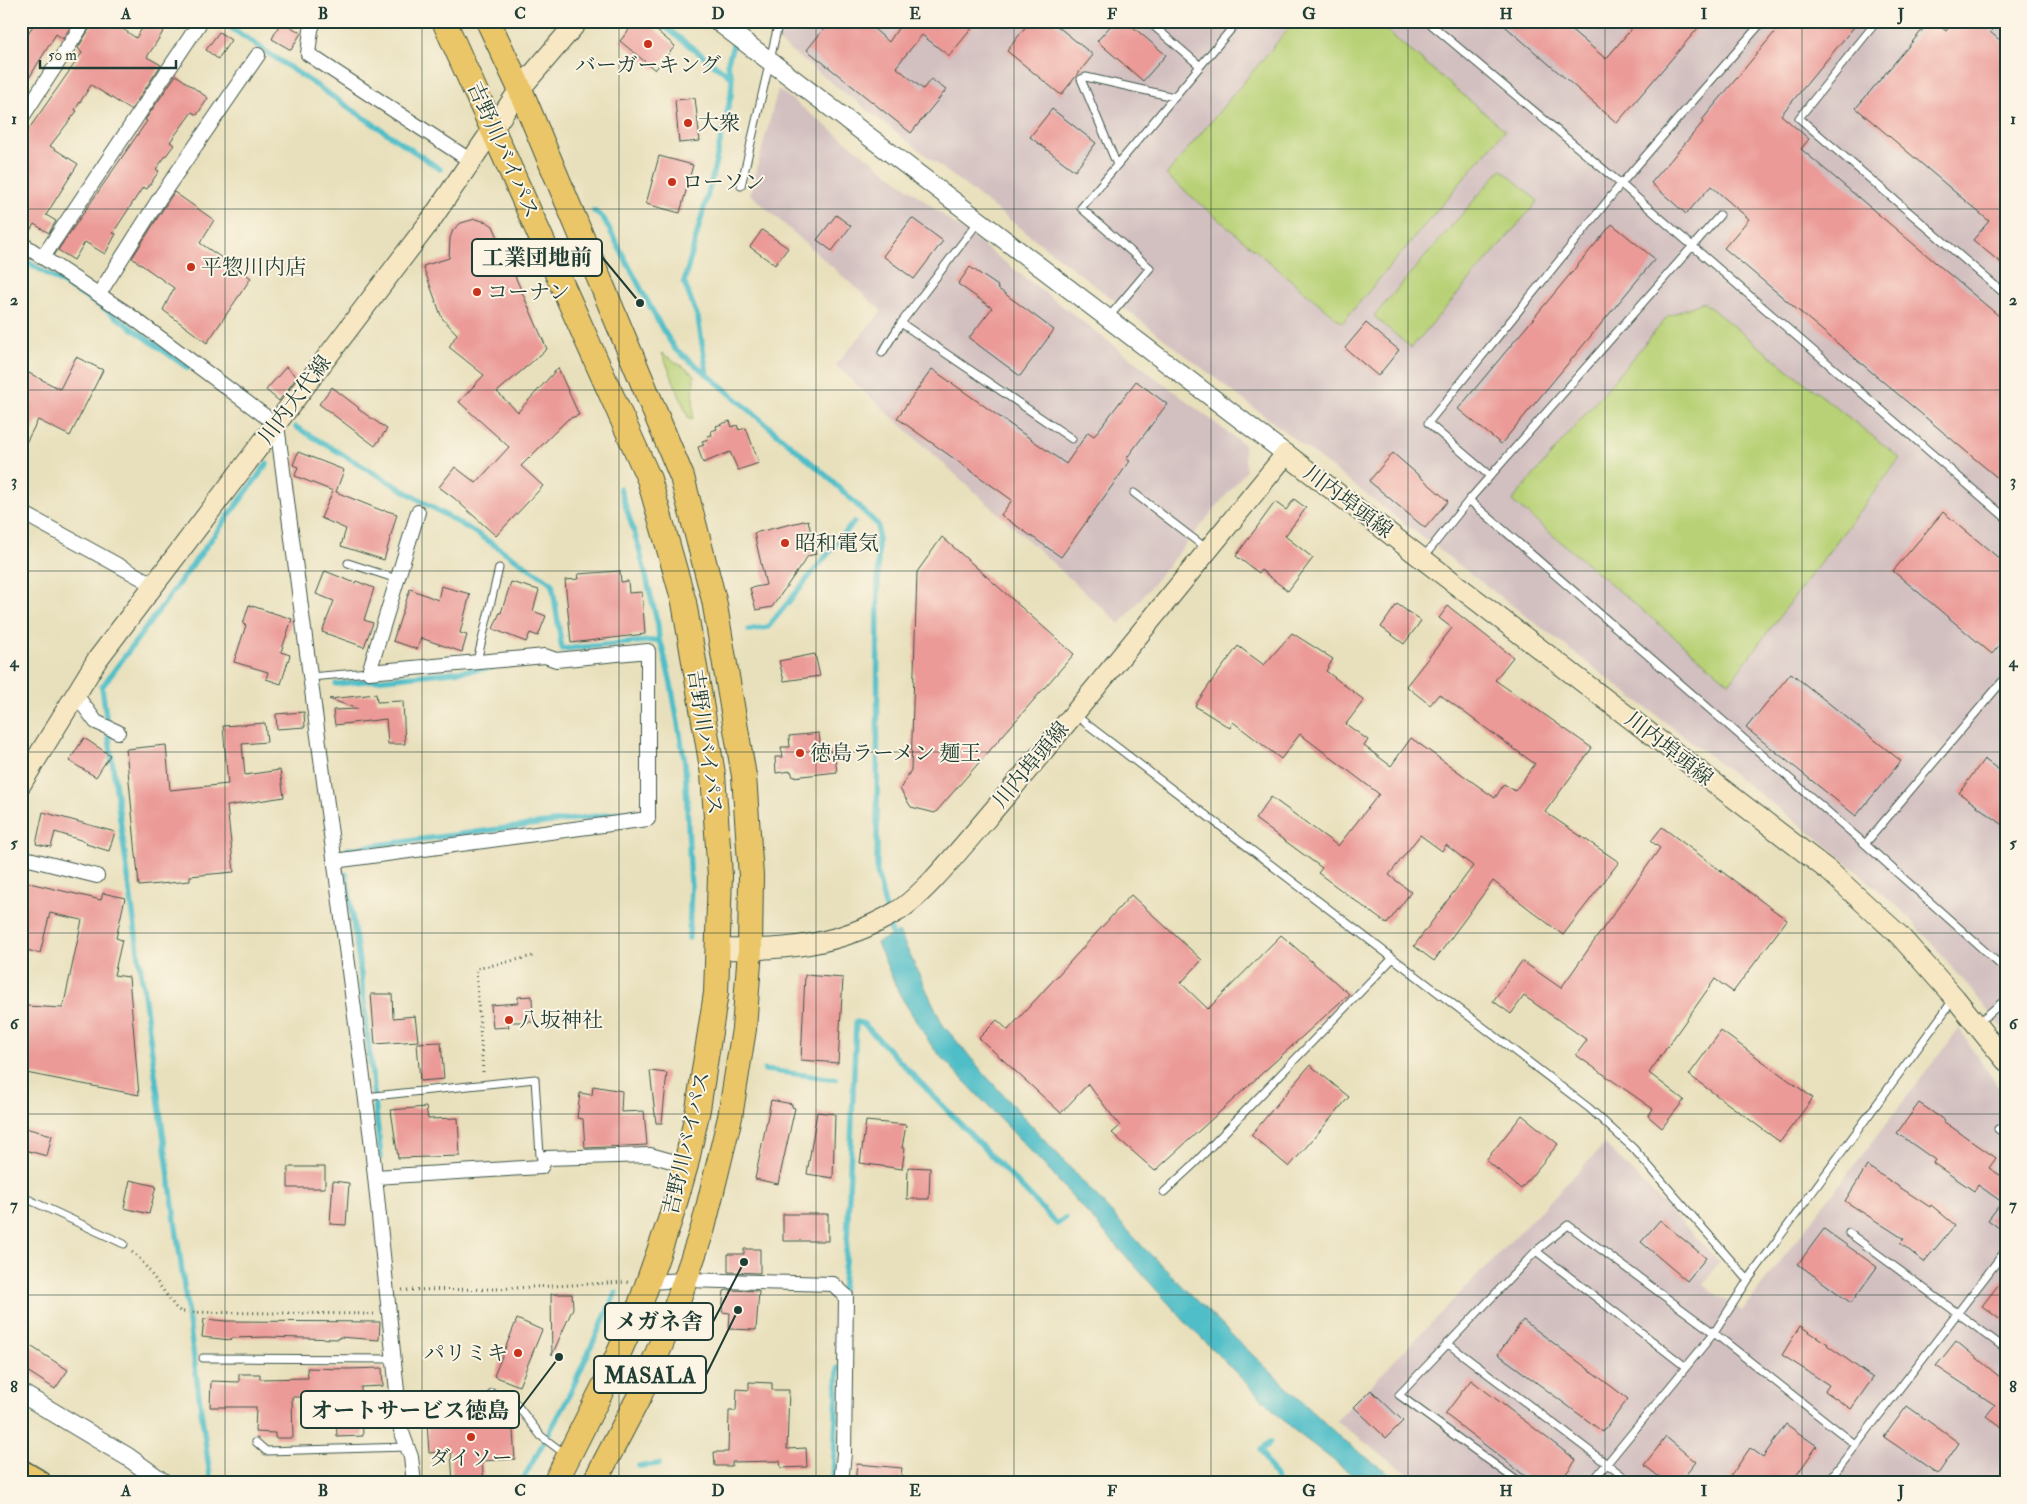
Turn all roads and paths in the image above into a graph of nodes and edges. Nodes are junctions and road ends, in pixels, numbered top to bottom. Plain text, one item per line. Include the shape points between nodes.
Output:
1 (86, 21) edge
2 (201, 21) edge
3 (314, 21) edge
4 (444, 21) edge
5 (488, 21) edge
6 (578, 21) edge
7 (779, 21) edge
8 (1148, 21) edge
9 (1238, 21) edge
10 (1763, 21) edge
11 (1877, 21) edge
12 (1432, 23) edge
13 (721, 24) edge
14 (258, 55) dead end
15 (770, 61) junction
16 (1199, 65) junction
17 (520, 89) junction
18 (1174, 96) junction
19 (21, 119) edge
20 (494, 129) junction
21 (472, 161) junction
22 (1117, 165) junction
23 (1621, 184) junction
24 (741, 186) dead end
25 (1720, 215) dead end
26 (980, 220) junction
27 (21, 243) edge
28 (1691, 246) junction
29 (43, 257) junction
30 (99, 294) junction
31 (2006, 295) edge
32 (1108, 318) junction
33 (901, 323) junction
34 (882, 353) dead end
35 (276, 424) junction
36 (1072, 440) dead end
37 (1286, 454) junction
38 (1490, 476) junction
39 (1134, 493) dead end
40 (1469, 500) junction
41 (21, 512) edge
42 (418, 512) dead end
43 (2006, 518) edge
44 (1208, 550) junction
45 (1423, 558) junction
46 (348, 563) dead end
47 (499, 568) dead end
48 (397, 579) junction
49 (154, 586) junction
50 (477, 661) junction
51 (369, 672) junction
52 (310, 677) junction
53 (2006, 677) edge
54 (76, 695) junction
55 (1074, 714) junction
56 (118, 732) dead end
57 (21, 784) edge
58 (1864, 844) junction
59 (21, 857) edge
60 (334, 861) junction
61 (97, 876) dead end
62 (717, 948) junction
63 (750, 950) junction
64 (533, 956) dead end
65 (1393, 958) junction
66 (2006, 970) edge
67 (1955, 998) junction
68 (2006, 999) edge
69 (1977, 1024) junction
70 (2006, 1061) edge
71 (484, 1085) junction
72 (365, 1098) junction
73 (1998, 1129) dead end
74 (2006, 1135) edge
75 (546, 1158) junction
76 (686, 1165) junction
77 (375, 1177) junction
78 (1164, 1192) dead end
79 (21, 1196) edge
80 (1849, 1233) dead end
81 (124, 1244) joint
82 (2006, 1250) edge
83 (1536, 1251) junction
84 (685, 1280) junction
85 (1748, 1280) junction
86 (649, 1282) junction
87 (387, 1291) junction
88 (1957, 1313) junction
89 (390, 1314) junction
90 (1714, 1333) junction
91 (1447, 1344) junction
92 (2006, 1349) edge
93 (203, 1358) dead end
94 (395, 1358) junction
95 (1686, 1367) junction
96 (21, 1393) edge
97 (492, 1393) dead end
98 (256, 1442) dead end
99 (1856, 1445) junction
100 (407, 1447) junction
101 (569, 1456) junction
102 (1606, 1464) junction
103 (21, 1473) edge
104 (842, 1482) edge
105 (38, 1483) edge
106 (164, 1483) edge
107 (414, 1483) edge
108 (555, 1483) edge
109 (594, 1483) edge
110 (795, 1483) edge
111 (1520, 1483) edge
112 (1591, 1483) edge
113 (1632, 1483) edge
114 (1826, 1483) edge

1 - 19 street
2 - 29 street
3 - 21 street via 308,54
4 - 20 highway, 吉野川バイパス
5 - 17 highway, 吉野川バイパス
6 - 17 main road, 川内大代線
7 - 15 lane
8 - 16 lane
9 - 16 lane
10 - 23 lane
11 - 31 lane via 1799,118
12 - 23 lane
13 - 15 street
14 - 30 street via 161,196
15 - 24 lane
15 - 26 street
16 - 18 lane
17 - 20 main road, 川内大代線
17 - 63 highway, 吉野川バイパス via 682,477 714,600 744,776 751,876
18 - 22 lane
18 - 22 lane via 1086,77 1081,80
20 - 21 main road, 川内大代線
20 - 62 highway, 吉野川バイパス via 649,479 684,602 713,774 720,876
21 - 35 main road, 川内大代線
22 - 32 lane via 1081,208 1150,268
23 - 28 lane
23 - 38 lane via 1428,424
25 - 28 lane
26 - 32 street
26 - 33 lane
27 - 29 street
28 - 38 lane
28 - 43 lane
29 - 30 street
30 - 35 street
32 - 37 street
33 - 34 lane
33 - 36 lane
35 - 49 main road, 川内大代線
35 - 52 street
37 - 44 main road, 川内埠頭線
37 - 45 main road, 川内埠頭線
38 - 40 lane
39 - 44 lane
40 - 45 lane
40 - 58 lane
41 - 49 street
42 - 48 street
44 - 55 main road, 川内埠頭線
45 - 67 main road, 川内埠頭線 via 1829,871 1899,935
46 - 48 lane
47 - 50 lane
48 - 51 street
49 - 54 main road, 川内大代線 via 97,660
50 - 51 street
50 - 60 street via 545,656 556,660 648,651 648,819
51 - 52 lane
52 - 60 street
53 - 58 lane
54 - 56 street via 96,722
54 - 57 main road, 川内大代線
55 - 63 main road, 川内埠頭線 via 954,857 899,911 847,936 776,949
55 - 65 lane
58 - 66 lane
59 - 61 street
60 - 72 street
62 - 63 main road, 川内埠頭線
62 - 76 highway, 吉野川バイパス via 716,993
63 - 84 highway, 吉野川バイパス via 744,1029 730,1117 702,1228
64 - 71 path via 476,969
65 - 78 lane
65 - 85 lane via 1589,1108 1633,1148
67 - 69 main road, 川内埠頭線
67 - 85 lane
68 - 69 lane
69 - 70 main road, 川内埠頭線
71 - 72 lane
71 - 75 lane via 534,1079 540,1156
72 - 77 street
73 - 74 lane
75 - 76 street via 650,1156
75 - 77 street via 541,1167
76 - 86 highway, 吉野川バイパス
77 - 87 street
79 - 81 lane
80 - 88 lane
81 - 89 path via 141,1260 181,1312
82 - 88 lane
83 - 90 lane via 1568,1225
83 - 91 lane
83 - 95 lane
84 - 86 street
84 - 104 street via 833,1284 846,1296
84 - 109 highway, 吉野川バイパス via 639,1397
85 - 90 lane
86 - 87 path
86 - 101 highway, 吉野川バイパス via 606,1382
87 - 89 street
88 - 92 lane
88 - 99 lane
89 - 94 street
90 - 95 lane
90 - 99 lane
91 - 102 lane
91 - 111 lane via 1399,1394
93 - 94 lane
94 - 100 street via 401,1430
95 - 102 lane
96 - 106 street via 128,1457
97 - 101 lane via 513,1400 544,1439
98 - 100 lane via 266,1451
99 - 114 lane
100 - 107 street
101 - 108 highway, 吉野川バイパス
102 - 112 lane
102 - 113 lane
103 - 105 highway
104 - 110 lane

